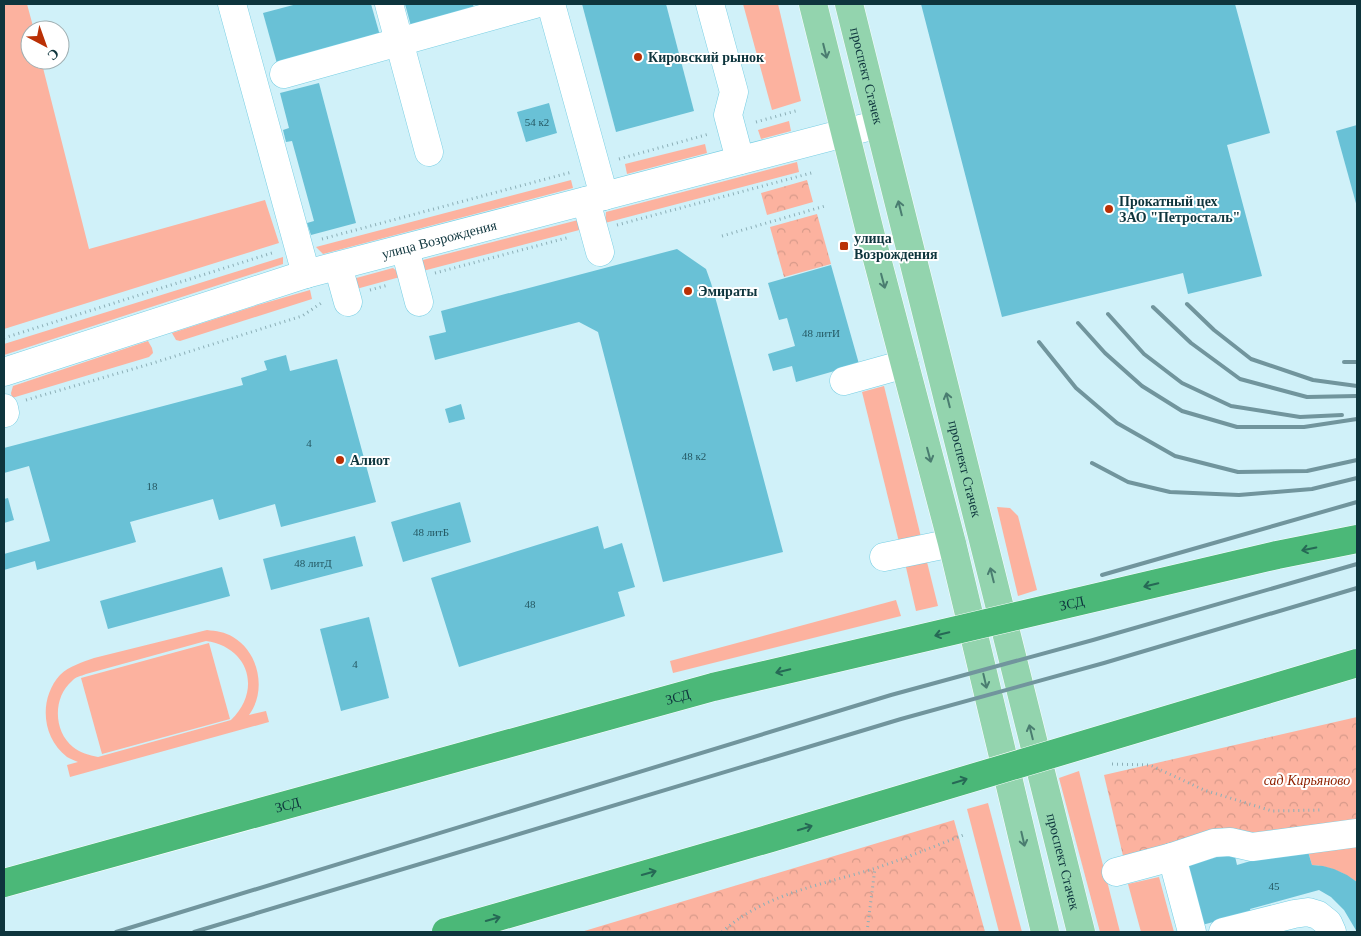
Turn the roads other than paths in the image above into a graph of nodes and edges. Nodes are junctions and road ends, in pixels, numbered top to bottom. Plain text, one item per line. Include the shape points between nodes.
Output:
1 (232, 4) edge
2 (388, 4) edge
3 (534, 4) edge
4 (551, 4) edge
5 (710, 4) edge
6 (813, 4) edge
7 (849, 4) edge
8 (399, 42) junction
9 (284, 74) dead end
10 (879, 124) junction
11 (845, 132) junction
12 (429, 152) dead end
13 (740, 160) junction
14 (595, 198) junction
15 (405, 249) junction
16 (600, 252) dead end
17 (338, 266) junction
18 (306, 274) junction
19 (348, 302) dead end
20 (419, 302) dead end
21 (905, 364) junction
22 (4, 372) edge
23 (844, 380) dead end
24 (1357, 539) edge
25 (952, 543) junction
26 (884, 557) dead end
27 (1357, 663) edge
28 (1357, 833) edge
29 (1172, 857) junction
30 (1116, 872) dead end
31 (4, 883) edge
32 (446, 932) edge
33 (1045, 932) edge
34 (1082, 932) edge
35 (1192, 932) edge
36 (1223, 932) edge
37 (1332, 932) edge

1 - 18 street
2 - 8 street
3 - 8 street
4 - 14 street via 596,165
5 - 13 street via 734,92 728,115
6 -> 11 main road
7 - 10 main road, проспект Стачек
8 - 9 street
8 - 12 street
10 - 11 street, улица Возрождения
34 -> 10 main road, проспект Стачек
11 - 13 street, улица Возрождения
11 -> 21 main road
13 - 14 street, улица Возрождения
14 - 15 street, улица Возрождения
14 - 16 street
15 - 17 street, улица Возрождения
15 - 20 street
17 - 18 street, улица Возрождения
17 - 19 street
18 - 22 street, улица Возрождения
21 - 23 street
21 -> 25 main road
24 -> 31 highway, ЗСД, bridge via 713,687
25 - 26 street
25 -> 33 main road
32 -> 27 highway, bridge
28 - 29 street via 1252,847 1230,842 1214,843
29 - 30 street
29 - 35 street
36 - 37 street via 1308,912 1328,923

